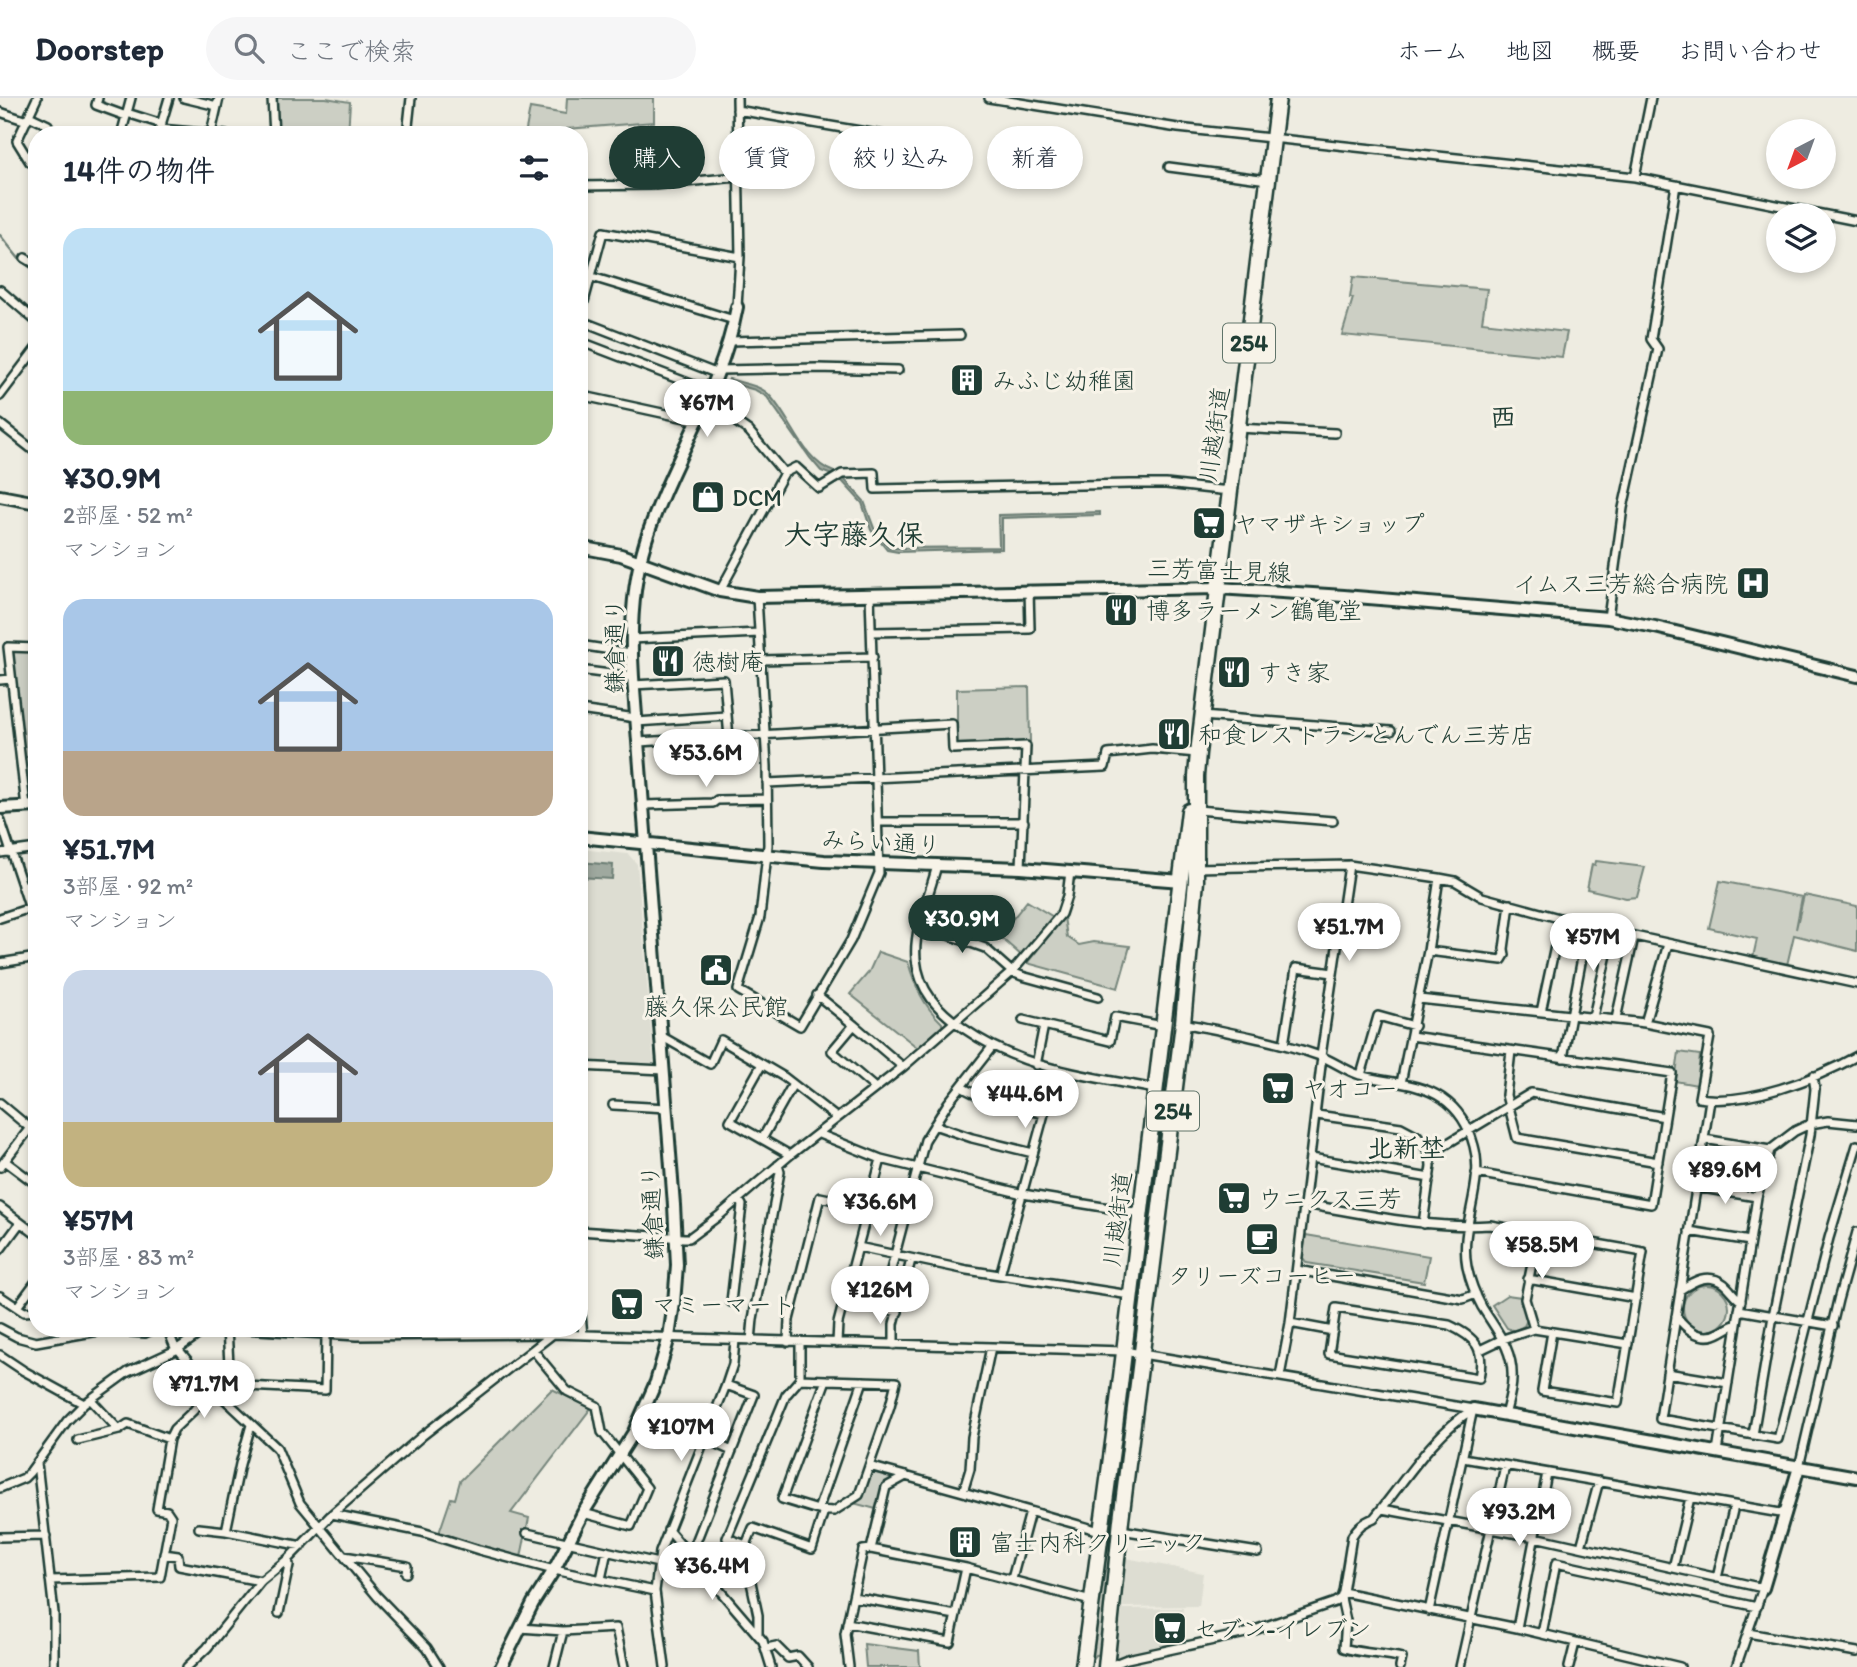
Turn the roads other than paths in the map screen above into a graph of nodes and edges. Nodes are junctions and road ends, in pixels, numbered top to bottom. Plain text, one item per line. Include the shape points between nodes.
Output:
1 (37, 98) edge
2 (98, 98) edge
3 (131, 98) edge
4 (169, 98) edge
5 (184, 98) edge
6 (272, 98) edge
7 (411, 98) edge
8 (737, 98) edge
9 (989, 98) edge
10 (1278, 98) edge
11 (1651, 98) edge
12 (218, 102) edge
13 (737, 110) junction
14 (0, 112) edge
15 (126, 115) junction
16 (28, 119) junction
17 (48, 126) edge
18 (123, 126) edge
19 (153, 126) edge
20 (161, 126) edge
21 (213, 126) edge
22 (274, 126) edge
23 (408, 126) edge
24 (737, 126) edge
25 (831, 126) edge
26 (1273, 138) junction
27 (28, 159) edge
28 (1169, 167) dead end
29 (1635, 177) junction
30 (719, 179) edge
31 (1268, 180) junction
32 (1676, 185) junction
33 (588, 186) edge
34 (737, 189) edge
35 (1857, 221) edge
36 (740, 257) junction
37 (25, 258) dead end
38 (28, 260) edge
39 (592, 277) junction
40 (0, 290) edge
41 (588, 290) edge
42 (737, 307) joint
43 (28, 314) edge
44 (734, 320) junction
45 (588, 323) edge
46 (960, 335) dead end
47 (729, 341) junction
48 (588, 345) edge
49 (28, 359) edge
50 (898, 369) dead end
51 (719, 372) junction
52 (0, 396) edge
53 (588, 397) edge
54 (710, 397) junction
55 (699, 421) junction
56 (0, 424) edge
57 (1238, 428) junction
58 (1335, 433) dead end
59 (28, 444) edge
60 (784, 473) junction
61 (1229, 491) junction
62 (0, 496) edge
63 (28, 501) edge
64 (588, 549) edge
65 (640, 562) junction
66 (1218, 588) junction
67 (1029, 590) junction
68 (720, 592) junction
69 (870, 595) junction
70 (757, 597) junction
71 (1608, 618) junction
72 (872, 632) junction
73 (759, 633) junction
74 (631, 639) junction
75 (588, 646) edge
76 (28, 648) edge
77 (631, 653) junction
78 (873, 657) junction
79 (762, 660) junction
80 (588, 672) edge
81 (1857, 676) edge
82 (11, 679) junction
83 (0, 680) edge
84 (633, 681) junction
85 (588, 712) edge
86 (727, 716) junction
87 (1202, 716) junction
88 (636, 720) junction
89 (876, 729) junction
90 (1391, 731) dead end
91 (765, 736) junction
92 (729, 738) junction
93 (638, 742) junction
94 (1198, 753) junction
95 (1026, 770) junction
96 (877, 776) junction
97 (1196, 776) junction
98 (28, 782) edge
99 (767, 783) junction
100 (767, 799) junction
101 (644, 805) junction
102 (28, 806) edge
103 (0, 808) edge
104 (1197, 810) junction
105 (0, 819) edge
106 (1333, 821) dead end
107 (878, 822) junction
108 (1024, 822) junction
109 (588, 838) edge
110 (647, 845) junction
111 (28, 849) edge
112 (10, 850) junction
113 (0, 853) edge
114 (767, 855) junction
115 (880, 864) junction
116 (1349, 865) junction
117 (937, 866) junction
118 (1196, 867) junction
119 (1021, 868) junction
120 (1070, 872) junction
121 (1439, 878) junction
122 (1181, 881) junction
123 (28, 885) edge
124 (22, 886) junction
125 (28, 902) edge
126 (1510, 904) junction
127 (28, 909) edge
128 (0, 918) edge
129 (1561, 918) junction
130 (920, 925) junction
131 (1588, 926) junction
132 (1612, 932) junction
133 (1634, 937) junction
134 (1668, 944) junction
135 (1428, 951) junction
136 (28, 959) edge
137 (0, 964) edge
138 (1012, 972) junction
139 (1334, 973) junction
140 (1857, 984) edge
141 (817, 995) junction
142 (1098, 996) dead end
143 (1419, 999) junction
144 (1541, 1012) junction
145 (1570, 1015) junction
146 (1593, 1017) junction
147 (1616, 1019) junction
148 (1023, 1020) dead end
149 (954, 1022) junction
150 (1183, 1023) junction
151 (1645, 1023) junction
152 (854, 1025) junction
153 (1044, 1025) junction
154 (1164, 1026) junction
155 (1414, 1026) junction
156 (661, 1036) junction
157 (1411, 1037) junction
158 (1284, 1045) junction
159 (992, 1047) junction
160 (1511, 1051) junction
161 (1322, 1056) junction
162 (1857, 1056) edge
163 (1563, 1058) junction
164 (762, 1064) junction
165 (1036, 1065) junction
166 (588, 1066) edge
167 (903, 1067) junction
168 (1056, 1069) junction
169 (664, 1070) junction
170 (1362, 1075) junction
171 (1813, 1076) junction
172 (1401, 1083) junction
173 (793, 1084) junction
174 (961, 1087) junction
175 (875, 1088) junction
176 (1156, 1089) junction
177 (1710, 1100) junction
178 (0, 1103) edge
179 (613, 1105) dead end
180 (1508, 1107) junction
181 (667, 1108) junction
182 (1044, 1114) junction
183 (1317, 1115) junction
184 (1665, 1116) junction
185 (837, 1118) junction
186 (1810, 1124) junction
187 (934, 1125) junction
188 (1857, 1125) edge
189 (28, 1127) edge
190 (1468, 1129) junction
191 (819, 1134) junction
192 (28, 1136) edge
193 (762, 1139) junction
194 (1704, 1139) junction
195 (1857, 1145) edge
196 (1770, 1150) junction
197 (1033, 1153) junction
198 (1430, 1154) junction
199 (790, 1155) junction
200 (1311, 1157) junction
201 (881, 1158) junction
202 (1658, 1162) junction
203 (2, 1164) edge
204 (778, 1165) junction
205 (918, 1168) junction
206 (1476, 1173) junction
207 (1430, 1178) junction
208 (28, 1180) edge
209 (1696, 1187) junction
210 (1023, 1194) junction
211 (1757, 1197) junction
212 (738, 1199) junction
213 (1305, 1204) junction
214 (0, 1207) edge
215 (868, 1207) junction
216 (1140, 1213) junction
217 (20, 1223) junction
218 (1423, 1224) junction
219 (1467, 1226) junction
220 (28, 1229) edge
221 (1689, 1231) junction
222 (588, 1232) edge
223 (1857, 1232) edge
224 (1538, 1233) junction
225 (676, 1238) junction
226 (1750, 1241) junction
227 (858, 1247) junction
228 (0, 1250) edge
229 (895, 1255) junction
230 (911, 1260) junction
231 (1297, 1270) junction
232 (1000, 1275) junction
233 (1528, 1279) junction
234 (1680, 1290) junction
235 (28, 1292) edge
236 (1476, 1294) junction
237 (1130, 1295) junction
238 (0, 1296) edge
239 (1636, 1298) junction
240 (1741, 1301) junction
241 (731, 1302) dead end
242 (17, 1307) junction
243 (1739, 1310) junction
244 (28, 1312) edge
245 (898, 1312) junction
246 (1676, 1316) junction
247 (1773, 1316) junction
248 (1807, 1321) junction
249 (1290, 1323) junction
250 (1737, 1324) junction
251 (1833, 1326) junction
252 (0, 1328) edge
253 (1534, 1329) junction
254 (1333, 1331) junction
255 (1552, 1332) junction
256 (588, 1335) edge
257 (64, 1337) edge
258 (171, 1337) edge
259 (195, 1337) edge
260 (228, 1337) edge
261 (326, 1337) edge
262 (547, 1337) edge
263 (669, 1337) junction
264 (1503, 1339) junction
265 (735, 1340) junction
266 (751, 1341) junction
267 (788, 1342) junction
268 (800, 1342) junction
269 (837, 1343) junction
270 (1628, 1344) junction
271 (894, 1345) junction
272 (991, 1347) junction
273 (177, 1350) junction
274 (533, 1350) junction
275 (1480, 1350) junction
276 (1124, 1351) junction
277 (1142, 1353) junction
278 (0, 1355) edge
279 (1667, 1373) junction
280 (1280, 1376) junction
281 (800, 1379) junction
282 (826, 1380) junction
283 (863, 1381) junction
284 (1728, 1383) junction
285 (225, 1385) junction
286 (726, 1385) junction
287 (212, 1387) junction
288 (221, 1394) junction
289 (88, 1402) junction
290 (1473, 1409) junction
291 (1505, 1415) junction
292 (251, 1425) junction
293 (1720, 1429) junction
294 (119, 1430) junction
295 (1753, 1435) junction
296 (169, 1439) junction
297 (78, 1440) dead end
298 (705, 1440) junction
299 (732, 1451) junction
300 (1717, 1452) junction
301 (620, 1456) junction
302 (1462, 1458) junction
303 (37, 1463) junction
304 (869, 1466) junction
305 (1505, 1466) junction
306 (1799, 1467) junction
307 (1547, 1474) junction
308 (906, 1476) junction
309 (1857, 1477) edge
310 (1599, 1481) junction
311 (0, 1488) edge
312 (963, 1492) junction
313 (1690, 1498) junction
314 (1734, 1506) junction
315 (1382, 1509) junction
316 (821, 1511) junction
317 (1030, 1512) junction
318 (583, 1513) junction
319 (332, 1514) junction
320 (1786, 1514) junction
321 (1448, 1521) junction
322 (320, 1527) junction
323 (199, 1528) dead end
324 (1491, 1529) junction
325 (668, 1530) junction
326 (1120, 1530) junction
327 (226, 1531) junction
328 (1100, 1531) junction
329 (527, 1533) dead end
330 (46, 1536) junction
331 (0, 1537) edge
332 (1535, 1537) junction
333 (568, 1543) junction
334 (302, 1546) junction
335 (1581, 1547) junction
336 (871, 1549) junction
337 (607, 1551) junction
338 (1258, 1552) dead end
339 (164, 1554) junction
340 (344, 1556) junction
341 (690, 1557) junction
342 (288, 1559) junction
343 (658, 1563) junction
344 (748, 1568) dead end
345 (966, 1568) junction
346 (1673, 1568) junction
347 (554, 1570) junction
348 (406, 1573) dead end
349 (601, 1578) junction
350 (1717, 1578) junction
351 (1012, 1579) junction
352 (50, 1580) junction
353 (261, 1581) junction
354 (1763, 1588) junction
355 (655, 1591) junction
356 (1342, 1595) junction
357 (853, 1597) junction
358 (1091, 1601) junction
359 (1756, 1608) junction
360 (1429, 1611) junction
361 (279, 1613) dead end
362 (956, 1615) junction
363 (1472, 1619) junction
364 (847, 1623) junction
365 (520, 1628) junction
366 (1517, 1628) junction
367 (564, 1631) junction
368 (1748, 1633) junction
369 (758, 1634) junction
370 (1542, 1634) junction
371 (1575, 1643) junction
372 (767, 1648) junction
373 (1857, 1652) edge
374 (54, 1667) edge
375 (187, 1667) edge
376 (439, 1667) edge
377 (500, 1667) edge
378 (554, 1667) edge
379 (624, 1667) edge
380 (665, 1667) edge
381 (771, 1667) edge
382 (808, 1667) edge
383 (849, 1667) edge
384 (1083, 1667) edge
385 (1106, 1667) edge
386 (1400, 1667) edge
387 (1460, 1667) edge
388 (1569, 1667) edge
389 (1680, 1667) edge
390 (1735, 1667) edge

1 - 16 street
2 - 15 street via 96,105
3 - 15 street
4 - 20 street
5 - 12 street
6 - 22 street
7 - 23 street
8 - 13 street, 鎌倉通り
9 - 26 street
10 - 26 highway, 川越街道 / 254
11 - 29 street
12 - 21 street
13 - 24 street, 鎌倉通り
13 - 25 street
14 - 16 street
15 - 18 street
15 - 19 street
16 - 17 street
16 - 27 street via 17,141
26 - 29 street
26 - 31 highway, 川越街道 / 254
28 - 31 street
29 - 32 street
30 - 33 street
31 - 57 highway, 川越街道 / 254
32 - 35 street
32 - 71 street via 1651,339 1658,349 1623,508
34 - 36 street, 鎌倉通り
36 - 39 street via 603,232
36 - 42 street, 鎌倉通り
37 - 38 street
39 - 41 street
39 - 44 street
40 - 43 street
42 - 44 street, 鎌倉通り
44 - 47 street, 鎌倉通り
45 - 51 street
46 - 47 street
47 - 51 street, 鎌倉通り
48 - 54 street
49 - 52 street
50 - 51 street
51 - 54 street, 鎌倉通り
53 - 55 street
54 - 55 street, 鎌倉通り
54 - 60 street via 749,431
55 - 65 street, 鎌倉通り via 656,511
56 - 59 street
57 - 58 street
57 - 61 highway, 川越街道 / 254
60 - 61 street via 796,467 819,488 839,476 874,473 876,489 1166,484
60 - 68 street
61 - 66 highway, 川越街道 / 254
62 - 63 street
64 - 65 street, 三芳富士見線
65 - 68 street, 三芳富士見線
65 - 74 street, 鎌倉通り
66 - 67 street, 三芳富士見線
66 - 71 street, 三芳富士見線
66 - 87 highway, 川越街道 / 254
67 - 69 street, 三芳富士見線
67 - 72 street via 1030,629
68 - 70 street, 三芳富士見線
69 - 70 street, 三芳富士見線
69 - 72 street
70 - 73 street
71 - 81 street, 三芳富士見線
72 - 78 street
73 - 74 street
73 - 79 street
74 - 77 street, 鎌倉通り
75 - 77 street
76 - 82 street via 8,647
77 - 84 street, 鎌倉通り
78 - 79 street
78 - 89 street
79 - 91 street
80 - 84 street
82 - 83 street
82 - 98 street
84 - 86 street via 724,680
84 - 88 street, 鎌倉通り
85 - 88 street
86 - 88 street
86 - 92 street
87 - 90 street
87 - 94 highway, 川越街道 / 254
88 - 93 street, 鎌倉通り
89 - 91 street
89 - 95 street via 952,724 953,749 1026,746
89 - 96 street
91 - 92 street
91 - 99 street
92 - 93 street
93 - 101 street, 鎌倉通り
94 - 95 street via 1152,749 1108,754 1105,767
94 - 97 highway, 川越街道 / 254
95 - 96 street
95 - 108 street
96 - 99 street
96 - 107 street
97 - 104 highway, 川越街道 / 254
97 - 122 highway, 川越街道 / 254
99 - 100 street
100 - 101 street
100 - 114 street
101 - 110 street, 鎌倉通り
102 - 103 street
104 - 106 street
104 - 118 highway, 川越街道 / 254
105 - 112 street
107 - 108 street
107 - 115 street
108 - 119 street
109 - 110 street, みらい通り
110 - 114 street, みらい通り
110 - 156 street, 鎌倉通り
111 - 112 street
112 - 113 street
112 - 124 street
114 - 115 street, みらい通り
114 - 141 street via 760,917 738,990 800,1026
115 - 117 street, みらい通り
115 - 141 street via 852,940
116 - 118 street
116 - 121 street
116 - 139 street
117 - 119 street, みらい通り
117 - 130 street
118 - 122 street
118 - 150 highway, 川越街道 / 254
119 - 120 street, みらい通り
120 - 122 street, みらい通り
120 - 138 street via 1061,914
121 - 126 street
121 - 135 street
122 - 154 highway, 川越街道 / 254
123 - 124 street
124 - 125 street
126 - 129 street
126 - 135 street via 1502,960
127 - 128 street
129 - 131 street
129 - 144 street
130 - 138 street via 985,948
130 - 149 street via 916,957 920,980 932,1002
131 - 132 street
131 - 145 street
132 - 133 street
132 - 146 street
133 - 134 street
133 - 147 street
134 - 140 street
134 - 151 street
135 - 143 street
136 - 137 street
138 - 142 street
138 - 149 street
139 - 158 street via 1296,968
139 - 161 street
141 - 152 street
143 - 144 street
143 - 155 street
144 - 145 street
145 - 146 street
145 - 163 street
146 - 147 street
147 - 151 street
148 - 153 street
149 - 159 street
149 - 167 street
150 - 158 street
150 - 277 highway, 川越街道 / 254
151 - 177 street via 1710,1036 1699,1098
152 - 167 street
152 - 175 street via 832,1051
153 - 154 street via 1110,1041 1115,1017
153 - 165 street
154 - 176 highway, 川越街道 / 254
155 - 157 street
155 - 170 street via 1378,1016
156 - 164 street via 710,1064 721,1040
156 - 169 street, 鎌倉通り
157 - 160 street
157 - 172 street
158 - 161 street
159 - 165 street
159 - 174 street
160 - 163 street
160 - 180 street
161 - 170 street
161 - 183 street
162 - 171 street
163 - 184 street via 1672,1073
164 - 173 street
164 - 193 street via 730,1121
165 - 168 street
166 - 169 street
167 - 175 street
168 - 176 street
168 - 182 street
169 - 181 street, 鎌倉通り
170 - 172 street
171 - 177 street via 1773,1091
171 - 186 street
172 - 190 street via 1442,1099
173 - 185 street
173 - 193 street
174 - 182 street via 985,1099
174 - 187 street
175 - 185 street
176 - 216 highway, 川越街道 / 254
177 - 194 street
178 - 189 street
179 - 181 street
180 - 184 street via 1531,1093
180 - 190 street
180 - 202 street via 1517,1138
181 - 225 street, 鎌倉通り
182 - 197 street
183 - 198 street via 1401,1127 1418,1136
183 - 200 street
184 - 202 street
185 - 191 street
186 - 188 street
186 - 196 street
186 - 247 street
187 - 197 street
187 - 205 street
190 - 198 street
190 - 206 street
191 - 199 street
191 - 201 street
192 - 203 street
193 - 199 street
194 - 196 street
194 - 209 street
195 - 248 street
196 - 211 street
197 - 210 street
198 - 207 street
199 - 204 street
200 - 207 street
200 - 213 street
201 - 205 street
201 - 215 street
202 - 206 street via 1651,1204
203 - 208 street
204 - 212 street
204 - 266 street
205 - 210 street
205 - 229 street
206 - 219 street
207 - 218 street
209 - 211 street
209 - 221 street
210 - 216 street
210 - 232 street
211 - 226 street
212 - 225 street via 689,1238
212 - 241 street via 742,1205
213 - 218 street
213 - 231 street
214 - 217 street
215 - 227 street
215 - 267 street via 820,1197 789,1320
216 - 237 highway, 川越街道 / 254
217 - 220 street
217 - 228 street
218 - 219 street
219 - 224 street
219 - 236 street via 1466,1263
221 - 226 street
221 - 234 street
222 - 225 street
223 - 251 street
224 - 233 street
224 - 239 street via 1643,1252
225 - 263 street, 鎌倉通り
226 - 240 street
227 - 229 street
227 - 269 street
229 - 230 street
229 - 245 street via 881,1308
230 - 232 street
230 - 245 street
231 - 236 street via 1463,1299
231 - 249 street
232 - 237 street
233 - 239 street
233 - 253 street via 1525,1299
234 - 240 street via 1698,1279 1714,1279
234 - 246 street
235 - 242 street
236 - 264 street
237 - 276 highway, 川越街道 / 254
238 - 242 street
239 - 270 street
240 - 243 street
242 - 244 street
243 - 247 street
243 - 250 street
245 - 271 street
246 - 250 street via 1702,1336 1717,1335
246 - 279 street
247 - 248 street
247 - 295 street
248 - 251 street
248 - 295 street via 1778,1438
249 - 254 street
249 - 280 street
250 - 284 street
251 - 306 street
252 - 257 street via 36,1342
253 - 255 street
253 - 264 street
254 - 275 street via 1336,1308 1450,1325
254 - 275 street via 1329,1354 1479,1378
255 - 270 street
255 - 270 street via 1542,1391 1605,1401 1618,1403
256 - 263 street
258 - 273 street
259 - 273 street
260 - 285 street
261 - 285 street via 325,1390
262 - 274 street
263 - 265 street
263 - 301 street, 鎌倉通り via 643,1415
264 - 275 street
264 - 291 street via 1511,1358 1512,1379
265 - 266 street
265 - 286 street
266 - 267 street
267 - 268 street
268 - 269 street
268 - 281 street
269 - 271 street
271 - 272 street
272 - 276 street
272 - 312 street
273 - 287 street
273 - 289 street via 128,1372
274 - 301 street via 567,1391 597,1406 602,1432
274 - 319 street via 422,1436
276 - 277 street
276 - 328 highway, 川越街道 / 254
277 - 280 street
277 - 326 highway, 川越街道 / 254
278 - 289 street
279 - 284 street
279 - 293 street via 1660,1419
280 - 290 street
281 - 282 street
281 - 316 street via 786,1395 727,1538 746,1545 753,1528 812,1549
282 - 283 street
282 - 316 street via 782,1499
283 - 304 street via 895,1382
283 - 316 street
284 - 293 street
285 - 288 street
286 - 298 street
286 - 299 street via 754,1395
287 - 288 street
287 - 296 street
288 - 292 street
289 - 294 street
289 - 303 street via 67,1421
290 - 291 street
290 - 302 street
290 - 315 street via 1425,1451
291 - 300 street
292 - 322 street via 278,1448 300,1503
292 - 327 street
293 - 295 street
293 - 300 street
294 - 296 street via 128,1424
294 - 297 street
296 - 339 street via 157,1510 171,1517
298 - 299 street
298 - 325 street
299 - 341 street
300 - 306 street
301 - 318 street, 鎌倉通り
301 - 318 street via 647,1488 631,1526
302 - 305 street
302 - 321 street
303 - 311 street via 23,1478
303 - 330 street
304 - 308 street
304 - 316 street via 859,1495 834,1511
305 - 307 street
305 - 324 street
306 - 309 street
306 - 320 street
307 - 310 street
307 - 332 street
308 - 312 street
308 - 336 street via 886,1488
310 - 313 street
310 - 335 street
312 - 317 street
313 - 314 street
313 - 346 street
314 - 320 street
314 - 350 street
315 - 321 street
315 - 356 street via 1352,1536
317 - 328 street
317 - 351 street
318 - 333 street, 鎌倉通り
319 - 322 street
319 - 347 street via 422,1532
320 - 354 street
321 - 324 street
321 - 360 street
322 - 334 street
322 - 340 street
323 - 327 street
324 - 332 street
324 - 363 street
325 - 341 street
325 - 343 street
326 - 338 street
326 - 385 highway, 川越街道 / 254
327 - 334 street
328 - 358 highway, 川越街道 / 254
329 - 333 street
330 - 331 street
330 - 352 street
332 - 335 street
332 - 366 street
333 - 337 street
333 - 347 street, 鎌倉通り
334 - 342 street
335 - 346 street
336 - 345 street
336 - 357 street via 863,1550
337 - 343 street
337 - 349 street
339 - 352 street via 160,1577
339 - 353 street via 178,1556 180,1566
340 - 348 street via 407,1566
340 - 376 street
341 - 369 street
342 - 353 street
342 - 361 street
343 - 355 street
344 - 369 street
345 - 351 street
345 - 362 street
346 - 350 street
347 - 349 street
347 - 365 street, 鎌倉通り
349 - 355 street
350 - 354 street
351 - 358 street
352 - 374 street
353 - 375 street
354 - 359 street
355 - 380 street
356 - 360 street
356 - 385 street via 1311,1612 1246,1633
356 - 386 street via 1344,1648 1402,1658
357 - 362 street
357 - 364 street
358 - 384 highway, 川越街道 / 254
359 - 368 street
359 - 370 street via 1556,1563
360 - 363 street
362 - 364 street via 950,1642
363 - 366 street
363 - 387 street
364 - 383 street
365 - 367 street
365 - 377 street, 鎌倉通り
366 - 370 street
367 - 378 street
367 - 379 street via 616,1628
368 - 373 street
368 - 390 street
369 - 372 street
370 - 371 street
371 - 388 street
371 - 389 street
372 - 381 street
372 - 382 street via 776,1646 788,1658 798,1656

